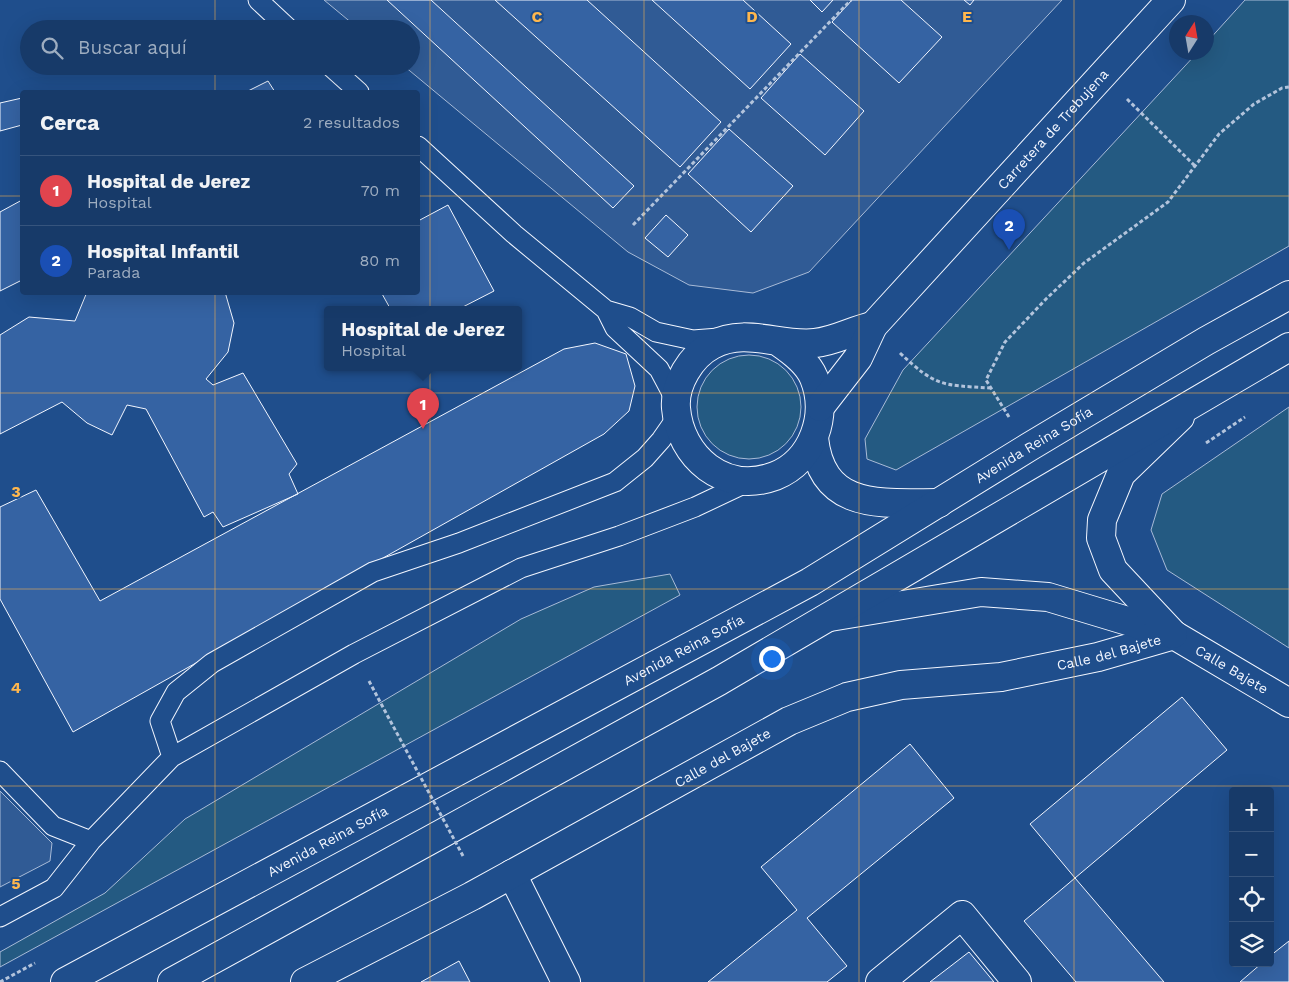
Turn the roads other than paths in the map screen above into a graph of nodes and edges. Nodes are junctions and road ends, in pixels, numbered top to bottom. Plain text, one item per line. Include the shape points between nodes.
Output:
1 (258, 0) edge
2 (1171, 0) edge
3 (279, 20) edge
4 (340, 75) edge
5 (357, 90) edge
6 (420, 148) edge
7 (1289, 295) edge
8 (606, 310) junction
9 (873, 326) junction
10 (733, 337) junction
11 (780, 343) junction
12 (1289, 347) edge
13 (820, 407) junction
14 (1191, 407) junction
15 (677, 409) junction
16 (814, 438) junction
17 (751, 480) junction
18 (938, 503) junction
19 (830, 617) junction
20 (1174, 635) junction
21 (1289, 704) edge
22 (172, 757) junction
23 (0, 771) edge
24 (91, 841) junction
25 (512, 874) junction
26 (0, 917) edge
27 (65, 982) edge
28 (172, 982) edge
29 (305, 982) edge
30 (566, 982) edge
31 (880, 982) edge
32 (1017, 982) edge

1 - 3 lane
2 - 9 main road, Carretera de Trebujena
4 - 5 lane
6 - 8 lane via 514,234
7 - 18 main road, Avenida Reina Sofía via 1206,341
8 - 10 lane via 630,317 656,332 674,336 693,340
8 - 15 lane via 615,328 659,369
9 - 11 main road, Carretera de Trebujena via 832,341
9 - 13 main road, Carretera de Trebujena via 858,358
10 - 11 main road, Carretera de Trebujena via 757,336
10 - 15 main road, Carretera de Trebujena via 711,346 692,361 680,382
11 - 13 main road, Carretera de Trebujena via 799,357 814,376
12 - 14 main road
13 - 16 main road, Carretera de Trebujena
14 - 19 main road
14 - 20 main road via 1120,474 1102,520 1101,538 1113,570
15 - 17 main road, Carretera de Trebujena via 678,429 689,450 706,467 727,478
15 - 22 lane via 661,440 645,458 615,482 374,572 212,663 176,692 160,721
16 - 17 main road, Carretera de Trebujena via 795,464 775,476
16 - 18 main road via 815,452 823,472 836,488 872,503
17 - 22 lane via 619,536 521,568 354,654
18 - 27 main road, Avenida Reina Sofía via 810,582
19 - 20 main road via 981,592 1048,597
19 - 28 main road
20 - 21 main road, Calle Bajete
20 - 25 main road, Calle del Bajete via 1098,657 1001,677 902,684 847,697 789,722
22 - 24 lane
23 - 24 lane via 53,826
24 - 26 lane via 54,888
25 - 29 main road, Calle del Bajete
25 - 30 main road
31 - 32 main road via 962,915

